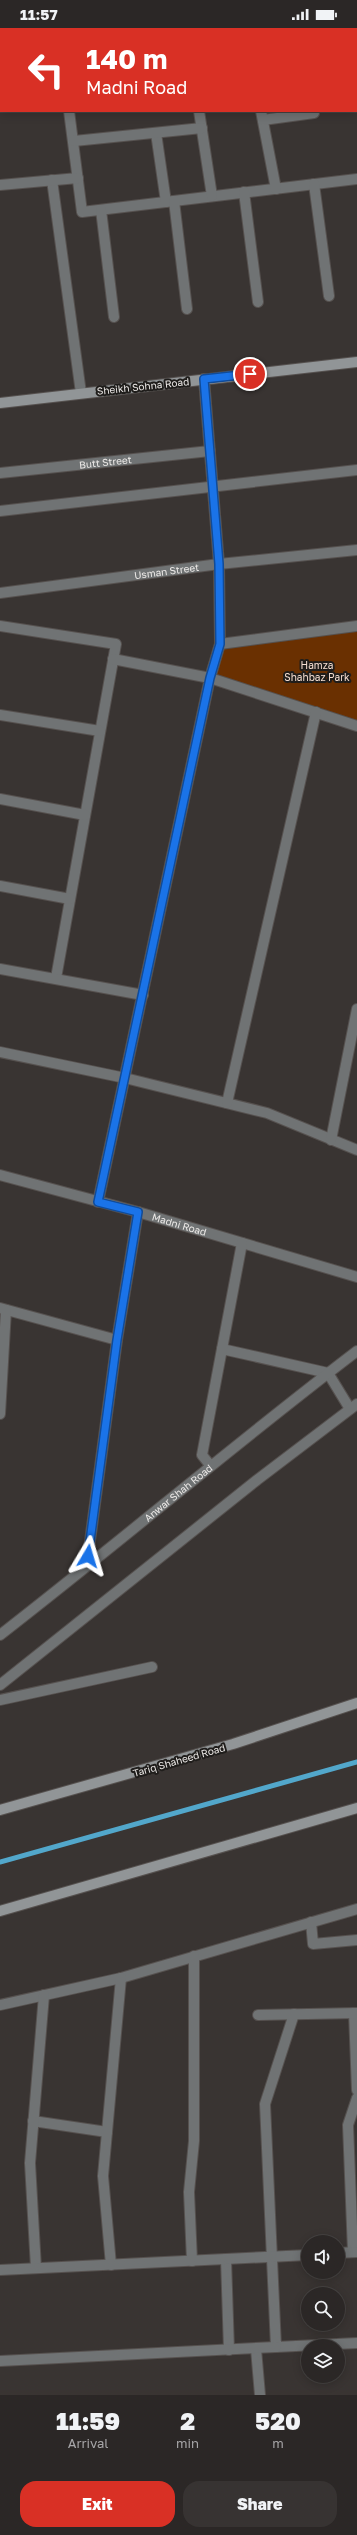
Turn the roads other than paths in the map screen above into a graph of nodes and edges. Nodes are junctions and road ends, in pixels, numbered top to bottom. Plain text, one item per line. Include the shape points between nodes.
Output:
1 (69, 112) edge
2 (199, 112) edge
3 (314, 113) dead end
4 (262, 115) edge
5 (202, 128) junction
6 (156, 133) junction
7 (74, 141) junction
8 (78, 178) junction
9 (357, 179) edge
10 (52, 180) junction
11 (314, 184) junction
12 (0, 185) edge
13 (276, 189) junction
14 (244, 192) junction
15 (212, 196) junction
16 (170, 201) junction
17 (101, 210) junction
18 (329, 296) dead end
19 (258, 302) dead end
20 (188, 309) dead end
21 (114, 317) dead end
22 (357, 362) edge
23 (204, 379) junction
24 (81, 393) junction
25 (0, 403) edge
26 (210, 450) junction
27 (357, 470) edge
28 (0, 473) edge
29 (213, 486) junction
30 (0, 511) edge
31 (357, 550) edge
32 (219, 564) junction
33 (0, 593) edge
34 (0, 626) edge
35 (357, 626) edge
36 (220, 644) junction
37 (113, 659) junction
38 (210, 678) junction
39 (316, 712) junction
40 (0, 715) edge
41 (357, 726) edge
42 (100, 732) junction
43 (0, 800) edge
44 (85, 815) junction
45 (0, 886) edge
46 (70, 899) junction
47 (0, 970) edge
48 (56, 978) junction
49 (143, 995) junction
50 (357, 1009) edge
51 (0, 1052) edge
52 (125, 1078) junction
53 (227, 1103) junction
54 (331, 1140) junction
55 (357, 1150) edge
56 (0, 1175) edge
57 (98, 1202) junction
58 (138, 1212) junction
59 (242, 1243) junction
60 (357, 1277) edge
61 (3, 1309) edge
62 (117, 1340) junction
63 (222, 1349) junction
64 (357, 1351) edge
65 (328, 1373) junction
66 (354, 1407) edge
67 (0, 1414) edge
68 (210, 1465) junction
69 (92, 1563) junction
70 (0, 1635) edge
71 (152, 1667) dead end
72 (0, 1686) edge
73 (0, 1700) edge
74 (357, 1703) edge
75 (357, 1808) edge
76 (0, 1810) edge
77 (357, 1909) edge
78 (0, 1911) edge
79 (311, 1922) junction
80 (357, 1940) edge
81 (194, 1956) junction
82 (121, 1978) junction
83 (44, 1995) junction
84 (0, 2005) edge
85 (356, 2013) edge
86 (294, 2014) junction
87 (258, 2015) dead end
88 (357, 2090) edge
89 (357, 2098) edge
90 (33, 2121) junction
91 (107, 2132) junction
92 (355, 2252) edge
93 (345, 2253) edge
94 (301, 2255) edge
95 (273, 2256) junction
96 (226, 2259) junction
97 (192, 2261) junction
98 (111, 2265) junction
99 (36, 2268) junction
100 (0, 2270) edge
101 (357, 2343) edge
102 (276, 2347) junction
103 (256, 2348) junction
104 (229, 2350) junction
105 (0, 2361) edge
106 (260, 2395) edge

1 - 7 street
2 - 5 street
3 - 4 street
4 - 13 street
5 - 6 street
5 - 15 street
6 - 7 street
6 - 16 street
7 - 8 street
8 - 10 street
8 - 17 street via 82,212
9 - 11 street
10 - 12 street
10 - 24 street
11 - 13 street
11 - 18 street
13 - 14 street
14 - 15 street
14 - 19 street
15 - 16 street
16 - 17 street
16 - 20 street
17 - 21 street
22 - 23 main road, Sheikh Sohna Road
23 - 24 main road, Sheikh Sohna Road
23 - 26 street
24 - 25 main road, Sheikh Sohna Road
26 - 28 street, Butt Street
26 - 29 street
27 - 29 street
29 - 30 street
29 - 32 street
31 - 32 street, Usman Street
32 - 33 street, Usman Street
32 - 36 street
34 - 37 street via 116,644
35 - 36 street
36 - 38 street
37 - 38 street
37 - 42 street
38 - 39 street
38 - 49 street
39 - 41 street
39 - 53 street
40 - 42 street
42 - 44 street
43 - 44 street
44 - 46 street
45 - 46 street
46 - 48 street
47 - 48 street
48 - 49 street
49 - 52 street
50 - 54 street
51 - 52 street
52 - 53 street
52 - 57 street
53 - 54 street via 267,1113
54 - 55 street
56 - 57 street, Madni Road
57 - 58 street, Madni Road
58 - 59 street, Madni Road
58 - 62 street
59 - 60 street, Madni Road
59 - 63 street
61 - 62 street
61 - 67 street
62 - 69 street via 88,1556
63 - 65 street
63 - 68 street via 202,1455
64 - 65 street, Anwar Shah Road
65 - 66 street
65 - 68 street, Anwar Shah Road
66 - 72 street via 257,1480
68 - 69 street, Anwar Shah Road
69 - 70 street, Anwar Shah Road
71 - 73 street
74 - 76 main road, Tariq Shaheed Road via 233,1744
75 - 78 main road
77 - 79 street
79 - 80 street via 313,1944
79 - 81 street
81 - 82 street
81 - 97 street via 194,2141 189,2192
82 - 83 street
82 - 91 street
83 - 84 street
83 - 90 street
85 - 86 street
85 - 88 street
86 - 87 street
86 - 95 street via 265,2104
89 - 92 street via 348,2125
90 - 91 street
90 - 99 street via 30,2163
91 - 98 street via 103,2176
92 - 93 street
94 - 95 street
95 - 96 street
95 - 102 street
96 - 97 street
96 - 104 street
97 - 98 street
98 - 99 street
99 - 100 street
101 - 102 street
102 - 103 street
103 - 104 street
103 - 106 street
104 - 105 street

